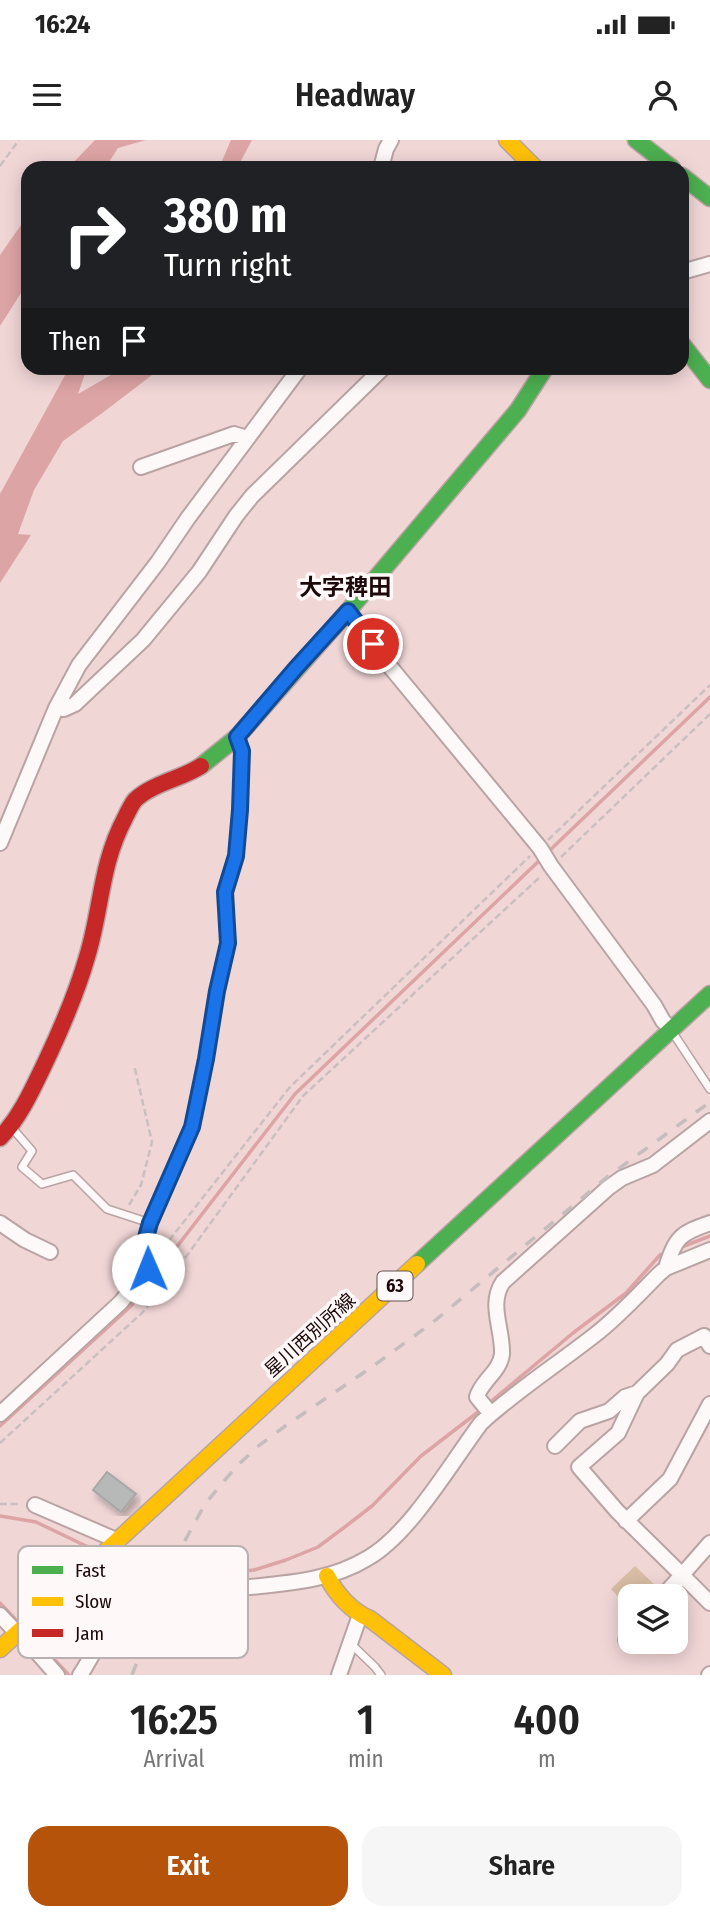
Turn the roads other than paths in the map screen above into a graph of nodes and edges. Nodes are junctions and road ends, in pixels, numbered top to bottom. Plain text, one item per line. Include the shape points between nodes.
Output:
1 (391, 140) edge
2 (507, 140) edge
3 (636, 140) edge
4 (383, 161) edge
5 (528, 161) edge
6 (663, 161) edge
7 (689, 182) edge
8 (710, 198) edge
9 (710, 264) edge
10 (689, 270) edge
11 (689, 353) edge
12 (295, 375) edge
13 (376, 375) edge
14 (540, 375) edge
15 (710, 380) edge
16 (247, 438) junction
17 (141, 467) dead end
18 (348, 611) junction
19 (56, 708) junction
20 (237, 737) junction
21 (0, 843) edge
22 (710, 994) edge
23 (671, 1030) junction
24 (710, 1089) edge
25 (710, 1121) edge
26 (5, 1132) edge
27 (0, 1223) edge
28 (150, 1223) junction
29 (710, 1223) edge
30 (710, 1250) edge
31 (50, 1252) dead end
32 (668, 1264) junction
33 (148, 1269) joint
34 (707, 1337) edge
35 (637, 1393) junction
36 (710, 1404) edge
37 (0, 1413) edge
38 (491, 1414) junction
39 (555, 1446) dead end
40 (36, 1505) road end
41 (626, 1521) junction
42 (116, 1540) junction
43 (710, 1543) edge
44 (110, 1546) edge
45 (682, 1575) junction
46 (327, 1576) junction
47 (674, 1584) edge
48 (248, 1587) edge
49 (710, 1603) edge
50 (0, 1615) edge
51 (360, 1615) junction
52 (18, 1626) edge
53 (18, 1633) edge
54 (351, 1643) junction
55 (0, 1649) edge
56 (43, 1658) edge
57 (91, 1658) edge
58 (57, 1675) edge
59 (81, 1675) edge
60 (339, 1675) edge
61 (381, 1675) edge
62 (443, 1675) edge

1 - 4 street
2 - 5 main road
3 - 6 main road
7 - 8 main road
9 - 10 street
11 - 15 main road
12 - 16 street
13 - 19 street via 252,496 199,572 143,640 75,704
14 - 18 main road via 518,410
16 - 17 street via 234,434
16 - 19 street via 79,665
18 - 20 main road
18 - 23 street via 545,856
19 - 21 street
20 - 26 main road via 192,772 134,801 107,860 88,955 65,1020 32,1091
20 - 28 lane via 242,751 240,810 236,856 225,892 228,943 192,1127
22 - 23 main road, 星川西別所線 / 63
23 - 24 lane
23 - 42 main road, 星川西別所線 / 63
25 - 38 street via 653,1165 608,1188 497,1290 502,1354 477,1397
26 - 28 lane via 32,1151 22,1167 42,1184 72,1175 107,1209
27 - 31 street
28 - 33 lane via 143,1264
29 - 32 street via 687,1231
30 - 32 street
32 - 38 street via 602,1329
33 - 37 street via 121,1302
34 - 35 street via 677,1350
35 - 39 street via 609,1411 580,1421
35 - 41 street via 618,1433 579,1467
36 - 41 street via 670,1479
38 - 46 street via 389,1541 369,1558
40 - 42 street
41 - 45 street
42 - 44 main road, 星川西別所線 / 63
43 - 45 street
45 - 47 street
45 - 49 street
46 - 48 street
46 - 51 main road via 335,1591
50 - 52 street
51 - 54 street
51 - 62 main road
53 - 55 main road, 星川西別所線 / 63
54 - 60 street
54 - 61 lane
56 - 58 street
57 - 59 street

